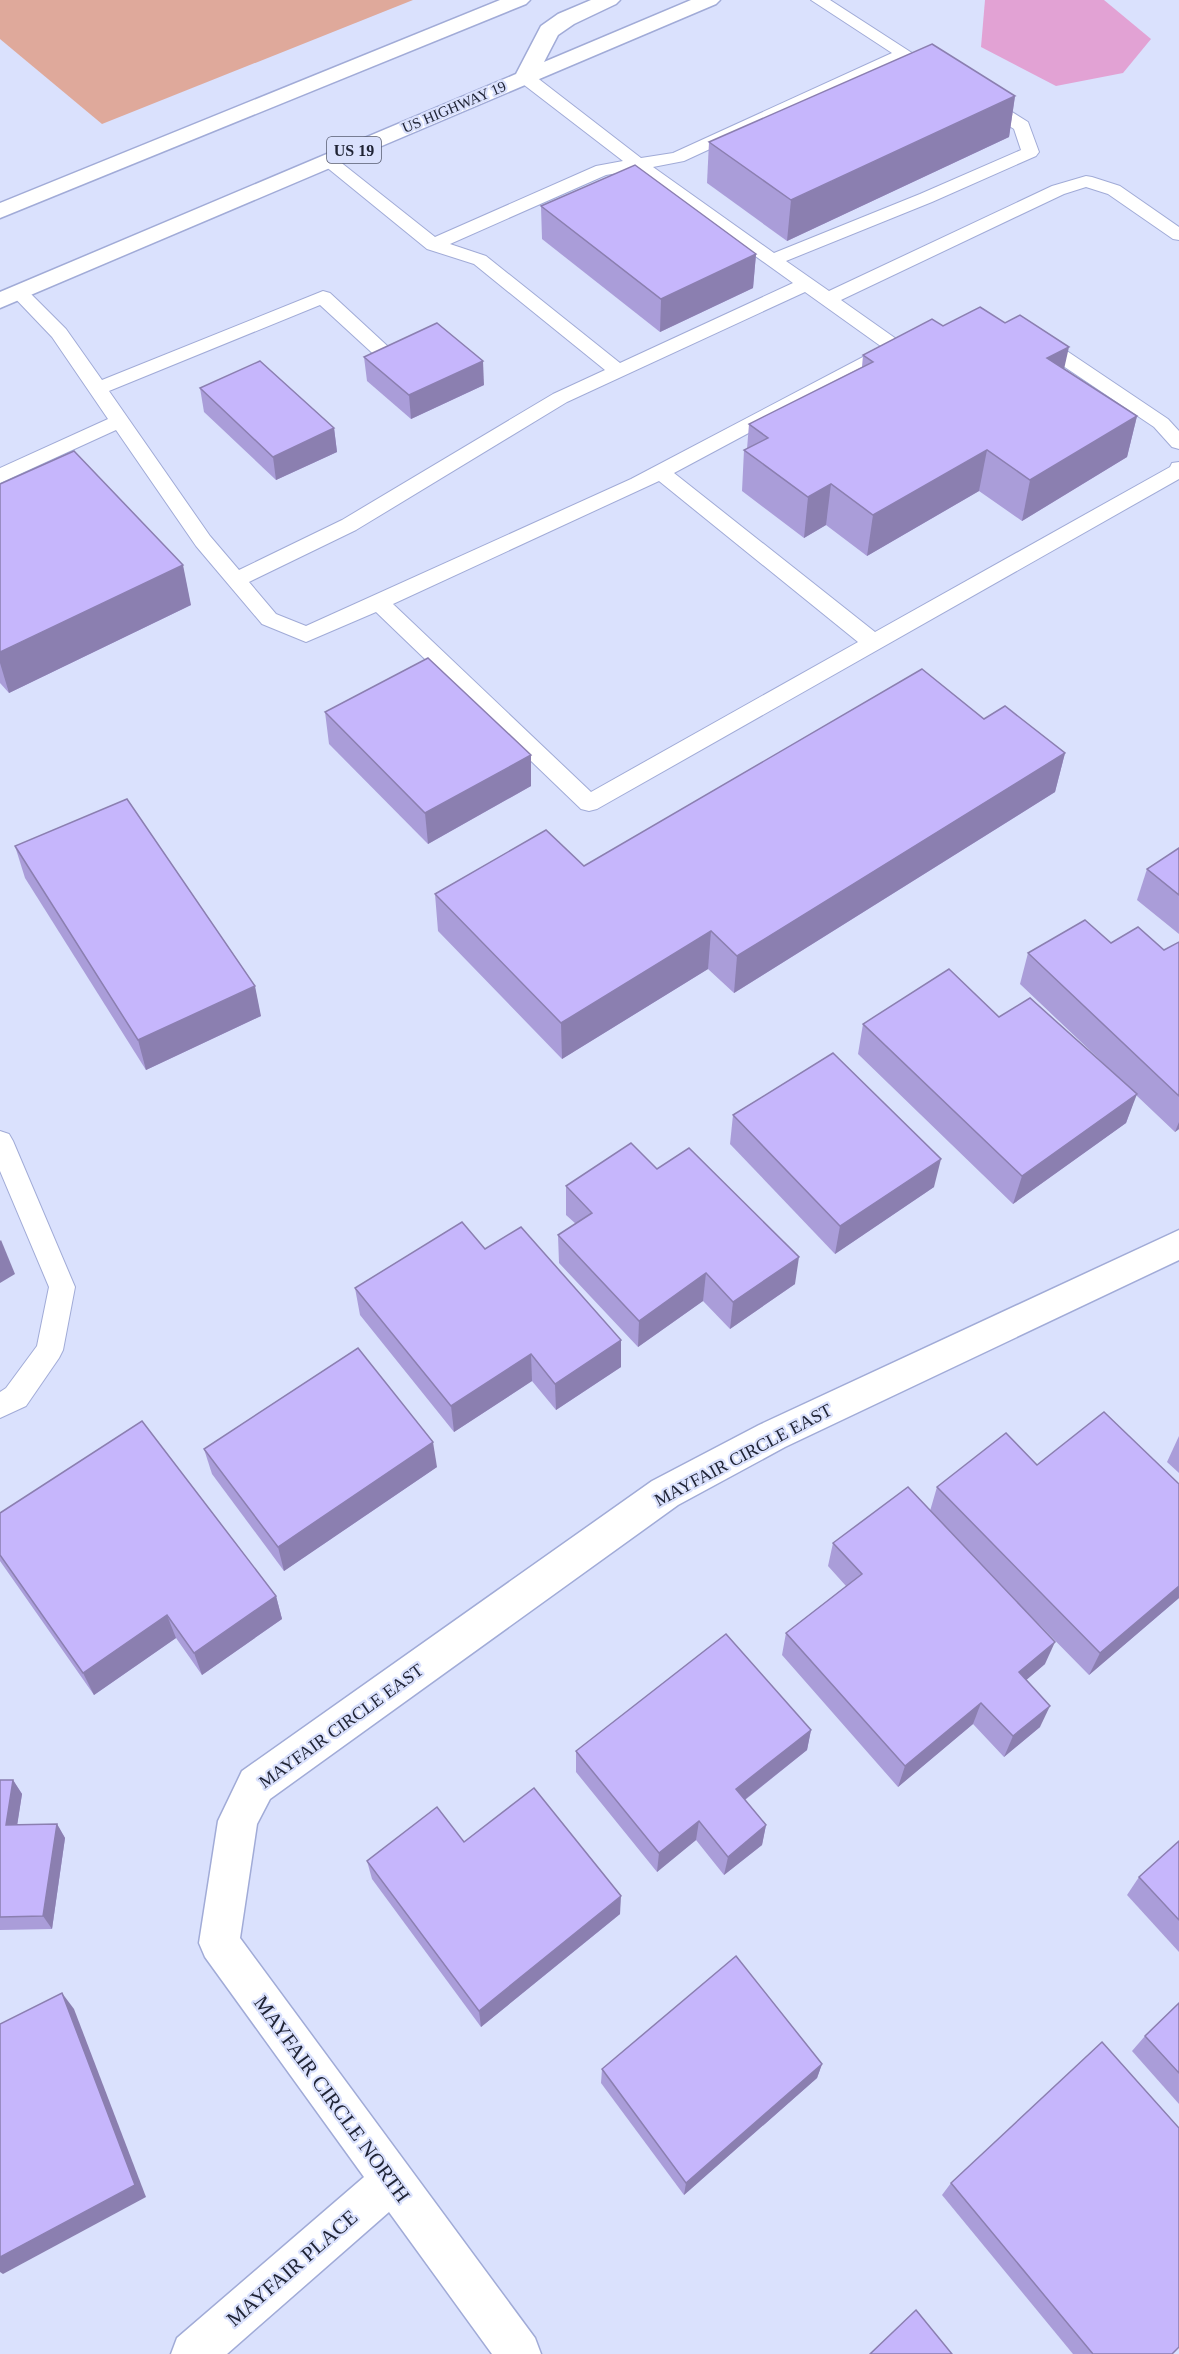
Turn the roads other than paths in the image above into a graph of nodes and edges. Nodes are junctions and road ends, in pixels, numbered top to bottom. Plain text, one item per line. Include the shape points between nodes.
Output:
1 (519, 0) edge
2 (609, 0) edge
3 (709, 0) edge
4 (819, 0) edge
5 (903, 54) junction
6 (525, 77) junction
7 (949, 81) edge
8 (968, 92) edge
9 (328, 161) junction
10 (638, 165) junction
11 (1, 209) edge
12 (1179, 235) edge
13 (433, 245) junction
14 (772, 260) junction
15 (806, 284) junction
16 (9, 297) edge
17 (828, 300) junction
18 (1018, 330) edge
19 (916, 338) edge
20 (895, 347) junction
21 (388, 357) edge
22 (618, 370) junction
23 (98, 389) junction
24 (120, 421) junction
25 (1179, 443) edge
26 (1179, 468) edge
27 (660, 472) junction
28 (0, 476) edge
29 (236, 580) junction
30 (378, 602) junction
31 (874, 643) junction
32 (0, 1141) edge
33 (1179, 1244) edge
34 (0, 1406) edge
35 (238, 1821) joint
36 (392, 2181) junction
37 (193, 2354) edge
38 (519, 2354) edge

1 - 11 main road
2 - 6 main road via 549,31
3 - 6 main road, US HIGHWAY 19 / US 19
4 - 5 lane
5 - 7 lane
5 - 10 lane via 678,157
6 - 9 main road, US HIGHWAY 19 / US 19
6 - 10 lane
8 - 14 lane via 1022,126 1030,152
9 - 13 lane
9 - 16 main road, US HIGHWAY 19 / US 19
10 - 13 lane via 602,170
10 - 14 lane
12 - 17 lane via 1114,190 1086,180
13 - 22 lane via 480,260
14 - 15 lane
15 - 17 lane
15 - 22 lane
16 - 23 lane via 59,333
17 - 20 lane
18 - 25 lane via 1161,423
19 - 20 lane
20 - 27 lane
21 - 23 lane via 323,297
22 - 29 lane via 560,398 349,525
23 - 24 lane
24 - 28 lane
24 - 29 lane via 203,541
26 - 31 lane
27 - 30 lane
27 - 31 lane
29 - 30 lane via 269,619 306,635
30 - 31 lane via 589,803
32 - 34 lane via 62,1287 50,1350 16,1397
33 - 35 main road, MAYFAIR CIRCLE EAST via 772,1436 665,1493 256,1785
35 - 36 main road, MAYFAIR CIRCLE NORTH via 219,1943
36 - 37 main road, MAYFAIR PLACE
36 - 38 main road, MAYFAIR CIRCLE NORTH

